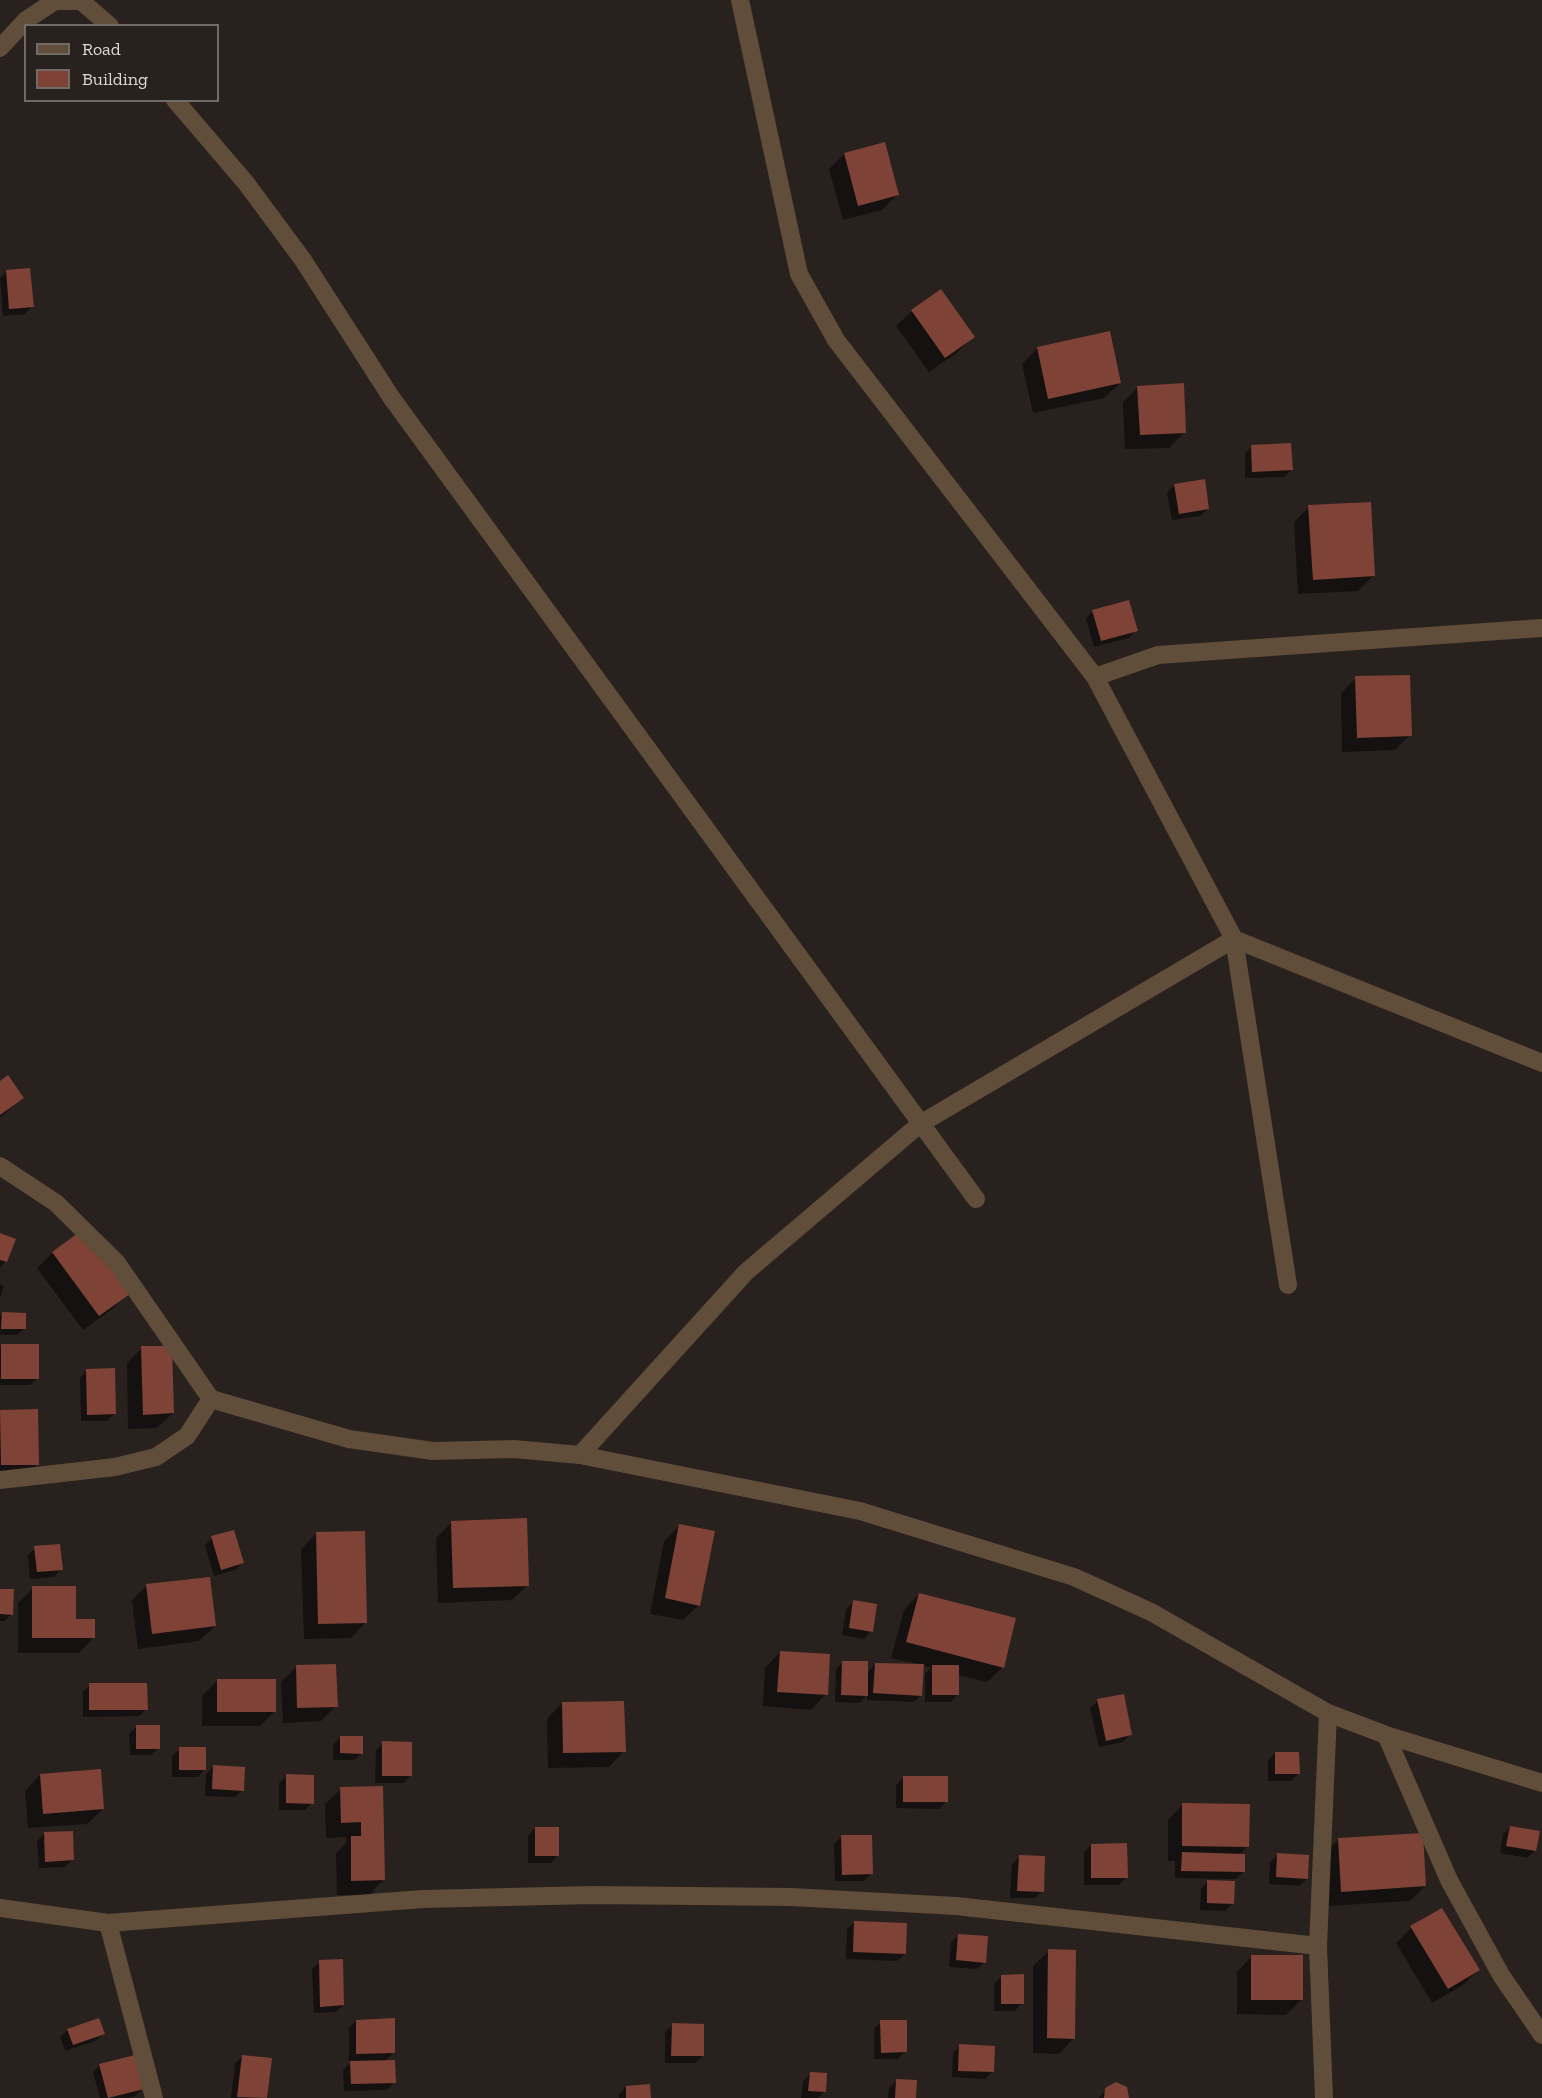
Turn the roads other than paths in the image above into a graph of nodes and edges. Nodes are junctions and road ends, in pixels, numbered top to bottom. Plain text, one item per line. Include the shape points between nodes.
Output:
1 (740, 0) edge
2 (108, 24) edge
3 (0, 48) edge
4 (177, 102) edge
5 (1542, 628) edge
6 (1095, 677) junction
7 (1234, 939) junction
8 (1542, 1063) edge
9 (921, 1124) junction
10 (0, 1166) edge
11 (976, 1199) dead end
12 (1288, 1285) dead end
13 (211, 1399) junction
14 (580, 1455) junction
15 (0, 1480) edge
16 (1328, 1713) junction
17 (1386, 1735) junction
18 (1542, 1783) edge
19 (0, 1908) edge
20 (108, 1923) junction
21 (1318, 1946) junction
22 (1542, 2035) edge
23 (154, 2098) edge
24 (1324, 2098) edge

1 - 6 street via 799,274 836,340
2 - 3 street via 81,1 55,2 26,20
4 - 9 street via 246,183 303,260 391,397
5 - 6 street via 1158,655
6 - 7 street
7 - 8 street
7 - 9 street
7 - 12 street
9 - 11 street
9 - 14 street via 746,1272
10 - 13 street via 56,1203 117,1263
13 - 14 street via 359,1440 433,1451 514,1449
13 - 15 street via 187,1436 156,1457 115,1467
14 - 16 street via 860,1510 1074,1576 1152,1612
16 - 17 street
16 - 21 street
17 - 18 street
17 - 22 street via 1449,1880 1501,1975
19 - 20 street
20 - 21 street via 423,1899 592,1895 792,1897 956,1906
20 - 23 street
21 - 24 street

